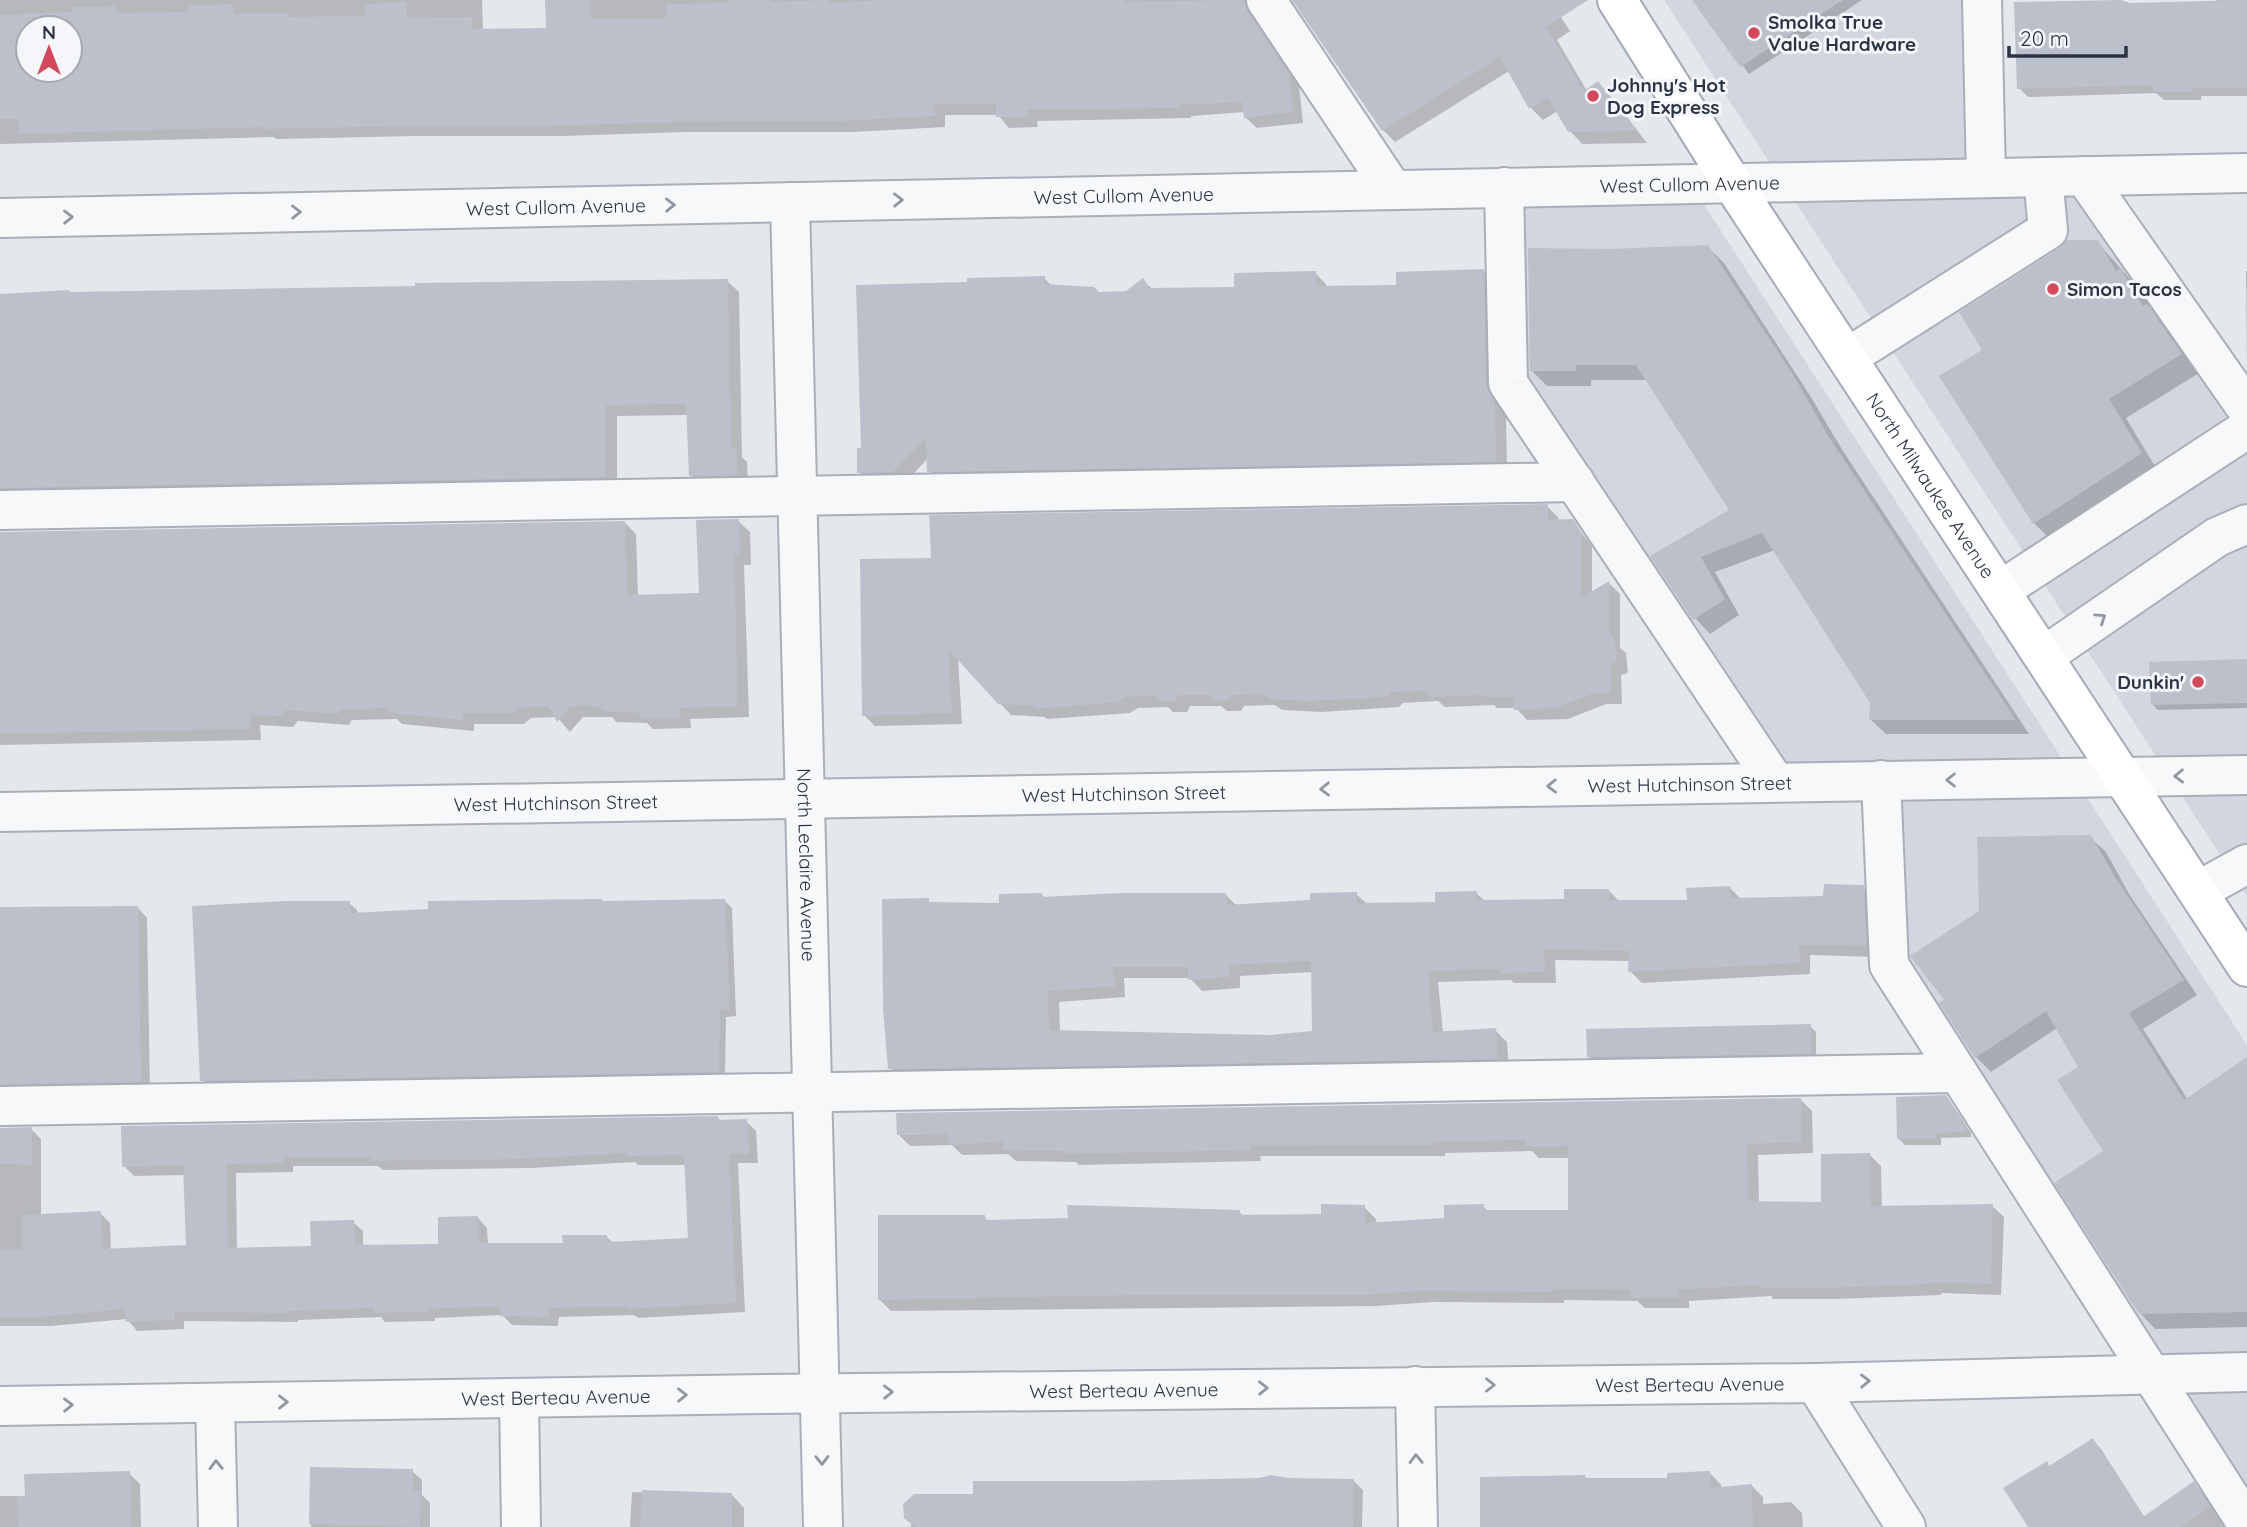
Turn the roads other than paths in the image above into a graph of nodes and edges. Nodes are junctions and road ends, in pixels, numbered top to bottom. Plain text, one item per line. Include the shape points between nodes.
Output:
1 (1266, 0) edge
2 (1618, 0) edge
3 (1982, 0) edge
4 (2247, 173) edge
5 (2084, 176) junction
6 (2043, 177) junction
7 (1986, 178) junction
8 (1732, 183) junction
9 (1504, 187) junction
10 (1393, 190) junction
11 (790, 202) junction
12 (0, 218) edge
13 (1847, 357) junction
14 (2247, 409) edge
15 (2247, 429) edge
16 (1575, 482) junction
17 (798, 498) junction
18 (0, 510) edge
19 (2247, 524) edge
20 (2001, 590) junction
21 (2044, 656) junction
22 (2247, 775) edge
23 (2124, 777) junction
24 (1881, 780) junction
25 (1775, 782) junction
26 (805, 797) junction
27 (0, 812) edge
28 (2247, 864) edge
29 (2198, 891) junction
30 (2247, 967) edge
31 (1958, 1073) junction
32 (812, 1094) junction
33 (0, 1106) edge
34 (2247, 1372) edge
35 (2150, 1375) junction
36 (1815, 1382) junction
37 (1415, 1386) junction
38 (820, 1393) junction
39 (519, 1398) junction
40 (215, 1403) junction
41 (0, 1406) edge
42 (2247, 1524) edge
43 (218, 1527) edge
44 (521, 1527) edge
45 (823, 1527) edge
46 (1418, 1527) edge
47 (1906, 1527) edge

1 - 10 street
2 - 8 main road, North Milwaukee Avenue
3 - 7 street
4 - 5 street, West Cullom Avenue
5 - 6 street, West Cullom Avenue
5 - 14 street
6 - 7 street, West Cullom Avenue
6 - 13 street via 2048,230
7 - 8 street, West Cullom Avenue
8 - 9 street, West Cullom Avenue
8 - 13 main road, North Milwaukee Avenue
9 - 10 street, West Cullom Avenue
9 - 16 street via 1508,383
11 -> 10 street, West Cullom Avenue
12 -> 11 street, West Cullom Avenue
11 - 17 street, North Leclaire Avenue
13 - 20 main road, North Milwaukee Avenue
15 - 20 street
16 - 17 street
16 - 25 street
17 - 18 street
17 - 26 street, North Leclaire Avenue
21 -> 19 street via 2217,537
20 - 21 main road, North Milwaukee Avenue
21 - 23 main road, North Milwaukee Avenue
22 -> 23 street, West Hutchinson Street
23 -> 24 street, West Hutchinson Street
23 - 29 main road, North Milwaukee Avenue
24 - 25 street, West Hutchinson Street
24 - 31 street via 1889,965
25 -> 26 street, West Hutchinson Street
26 - 27 street, West Hutchinson Street
26 - 32 street, North Leclaire Avenue
28 - 29 street
29 - 30 main road, North Milwaukee Avenue
31 - 32 street
31 - 35 street
32 - 33 street
32 - 38 street, North Leclaire Avenue
34 - 35 street, West Berteau Avenue
36 -> 35 street, West Berteau Avenue
35 - 42 street
37 -> 36 street, West Berteau Avenue
36 - 47 street
38 -> 37 street, West Berteau Avenue
46 -> 37 street
39 -> 38 street, West Berteau Avenue
38 -> 45 street, North Leclaire Avenue
40 -> 39 street, West Berteau Avenue
39 - 44 street
41 -> 40 street, West Berteau Avenue
43 -> 40 street

